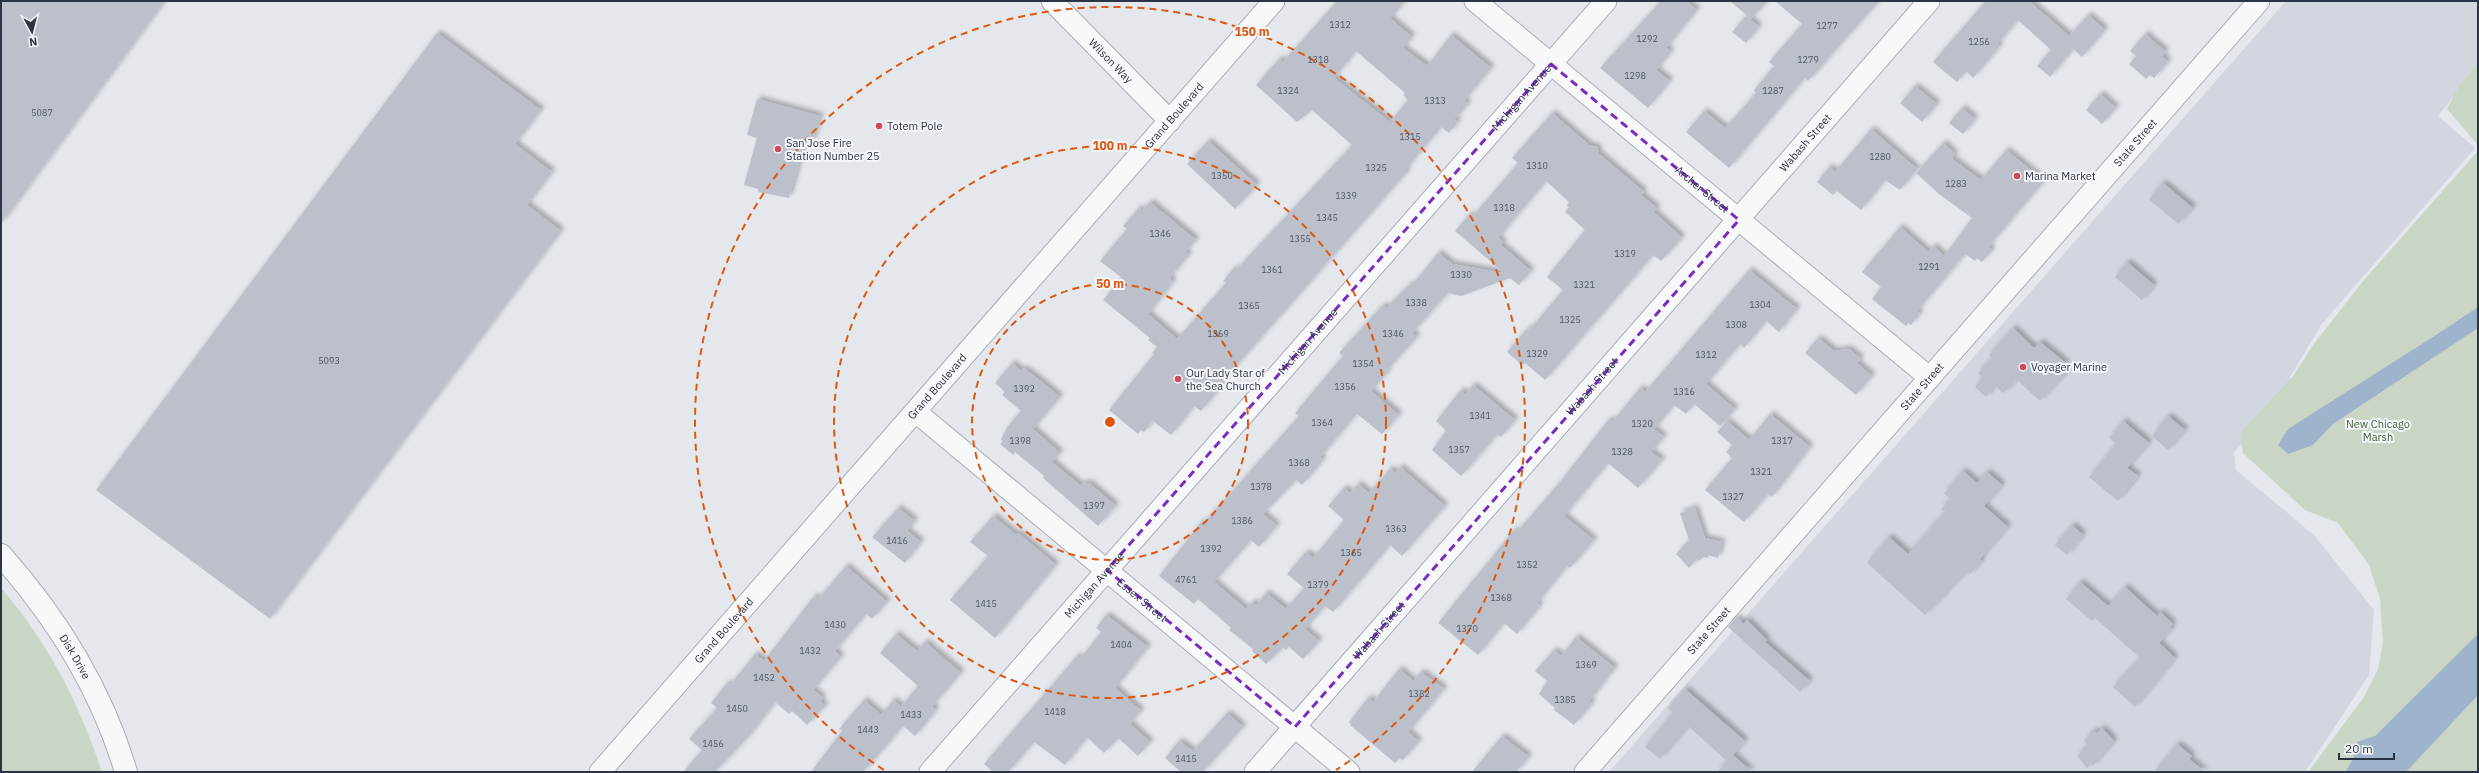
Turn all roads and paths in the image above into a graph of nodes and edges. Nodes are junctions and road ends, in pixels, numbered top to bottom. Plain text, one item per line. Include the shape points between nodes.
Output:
1 (1052, 1) edge
2 (1274, 1) edge
3 (1475, 1) edge
4 (1606, 1) edge
5 (1929, 1) edge
6 (2260, 1) edge
7 (1551, 64) junction
8 (1170, 121) junction
9 (1739, 220) junction
10 (1930, 378) junction
11 (916, 412) junction
12 (1, 555) edge
13 (1107, 570) junction
14 (1295, 727) junction
15 (126, 772) edge
16 (600, 772) edge
17 (930, 772) edge
18 (1255, 772) edge
19 (1349, 772) edge
20 (1585, 772) edge

1 - 8 street, Wilson Way
2 - 8 street, Grand Boulevard
3 - 7 street, Archer Street
4 - 7 street, Michigan Avenue
5 - 9 street, Wabash Street
6 - 10 street, State Street
7 - 9 street, Archer Street
7 - 13 street, Michigan Avenue
8 - 11 street, Grand Boulevard
9 - 10 street, Archer Street
9 - 14 street, Wabash Street
10 - 20 street, State Street
11 - 13 street, Essex Street
11 - 16 street, Grand Boulevard
12 - 15 street, Disk Drive via 27,584 55,622 81,664 103,710
13 - 14 street, Essex Street
13 - 17 street, Michigan Avenue
14 - 18 street, Wabash Street
14 - 19 street, Essex Street

